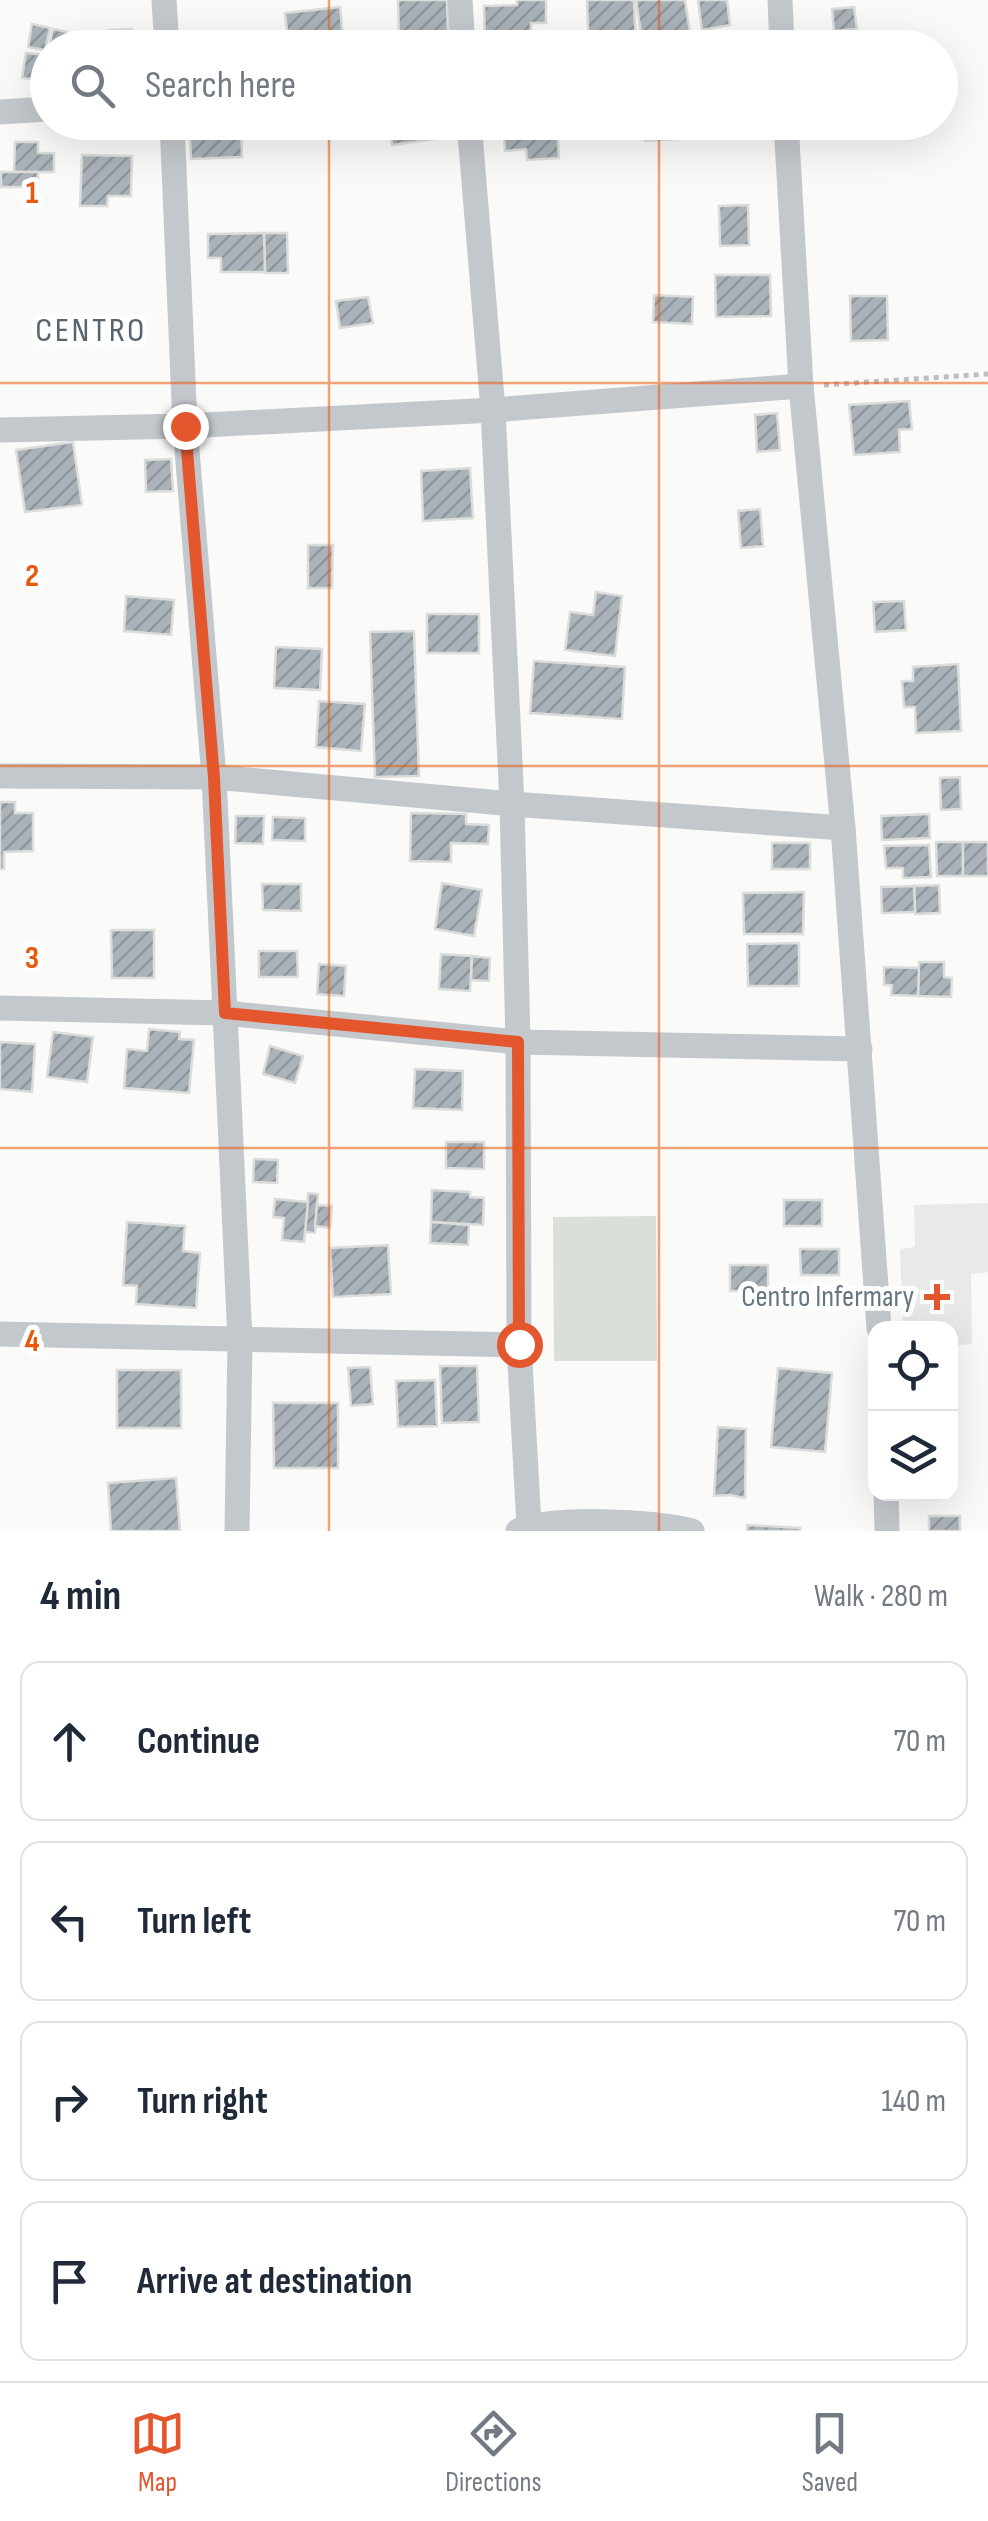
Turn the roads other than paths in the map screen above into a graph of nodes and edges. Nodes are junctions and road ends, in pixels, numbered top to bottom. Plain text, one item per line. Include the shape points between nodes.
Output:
1 (164, 0) edge
2 (460, 0) edge
3 (780, 0) edge
4 (166, 30) edge
5 (462, 30) edge
6 (781, 30) edge
7 (30, 110) edge
8 (0, 112) edge
9 (173, 140) edge
10 (470, 140) edge
11 (787, 140) edge
12 (801, 386) junction
13 (492, 410) junction
14 (185, 426) junction
15 (0, 430) edge
16 (0, 776) edge
17 (214, 778) junction
18 (512, 804) junction
19 (843, 828) junction
20 (0, 1008) edge
21 (225, 1013) junction
22 (518, 1042) junction
23 (860, 1049) junction
24 (879, 1321) edge
25 (0, 1334) edge
26 (240, 1340) junction
27 (519, 1344) junction
28 (886, 1501) edge
29 (524, 1528) edge
30 (236, 1531) edge
31 (692, 1531) edge
32 (887, 1531) edge

1 - 4 street
2 - 5 street
3 - 6 street
7 - 8 street
9 - 14 street
10 - 13 street
11 - 12 street
12 - 13 street
12 - 19 street
13 - 14 street
13 - 18 street
14 - 15 street
14 - 17 street
16 - 17 street
17 - 18 street
17 - 21 street
18 - 19 street
18 - 22 street
19 - 23 street
20 - 21 street
21 - 22 street
21 - 26 street
22 - 23 street
22 - 27 street
23 - 24 street
25 - 26 street
26 - 27 street
26 - 30 street
27 - 29 street
28 - 32 street
29 - 31 street via 559,1522

